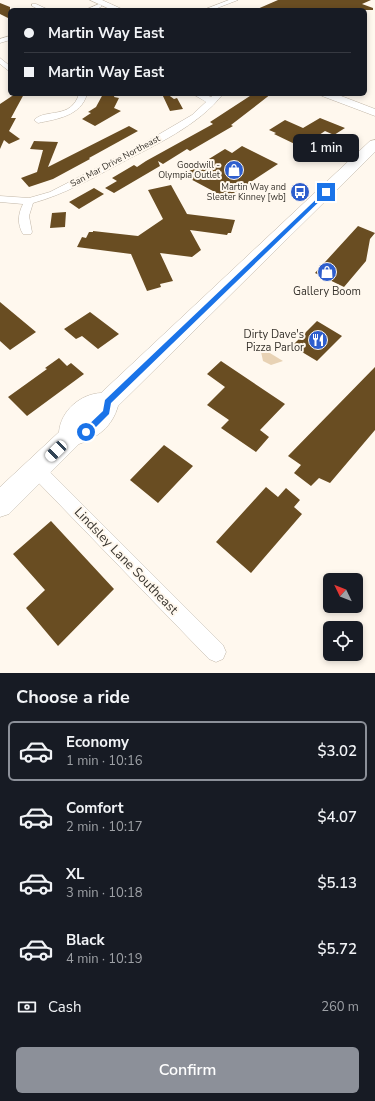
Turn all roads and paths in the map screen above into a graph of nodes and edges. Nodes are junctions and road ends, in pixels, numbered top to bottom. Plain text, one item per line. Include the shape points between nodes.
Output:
1 (83, 0) edge
2 (235, 0) edge
3 (97, 3) edge
4 (34, 5) dead end
5 (41, 8) edge
6 (113, 8) edge
7 (212, 8) edge
8 (0, 60) edge
9 (8, 68) edge
10 (82, 96) edge
11 (331, 96) edge
12 (216, 97) edge
13 (375, 113) edge
14 (38, 120) dead end
15 (375, 144) edge
16 (0, 199) edge
17 (29, 201) junction
18 (27, 232) dead end
19 (37, 470) junction
20 (1, 502) edge
21 (216, 652) dead end

1 - 3 street
2 - 7 street
3 - 6 street
4 - 5 street
8 - 9 street
10 - 14 street via 79,103 67,112 57,117
11 - 13 street
12 - 17 street, San Mar Drive Northeast via 195,117 142,148 54,194
15 - 19 main road via 107,402 106,412 86,432 71,436
16 - 17 street, San Mar Drive Northeast
17 - 18 street via 23,215
19 - 20 main road
19 - 21 street, Lindsley Lane Southeast

